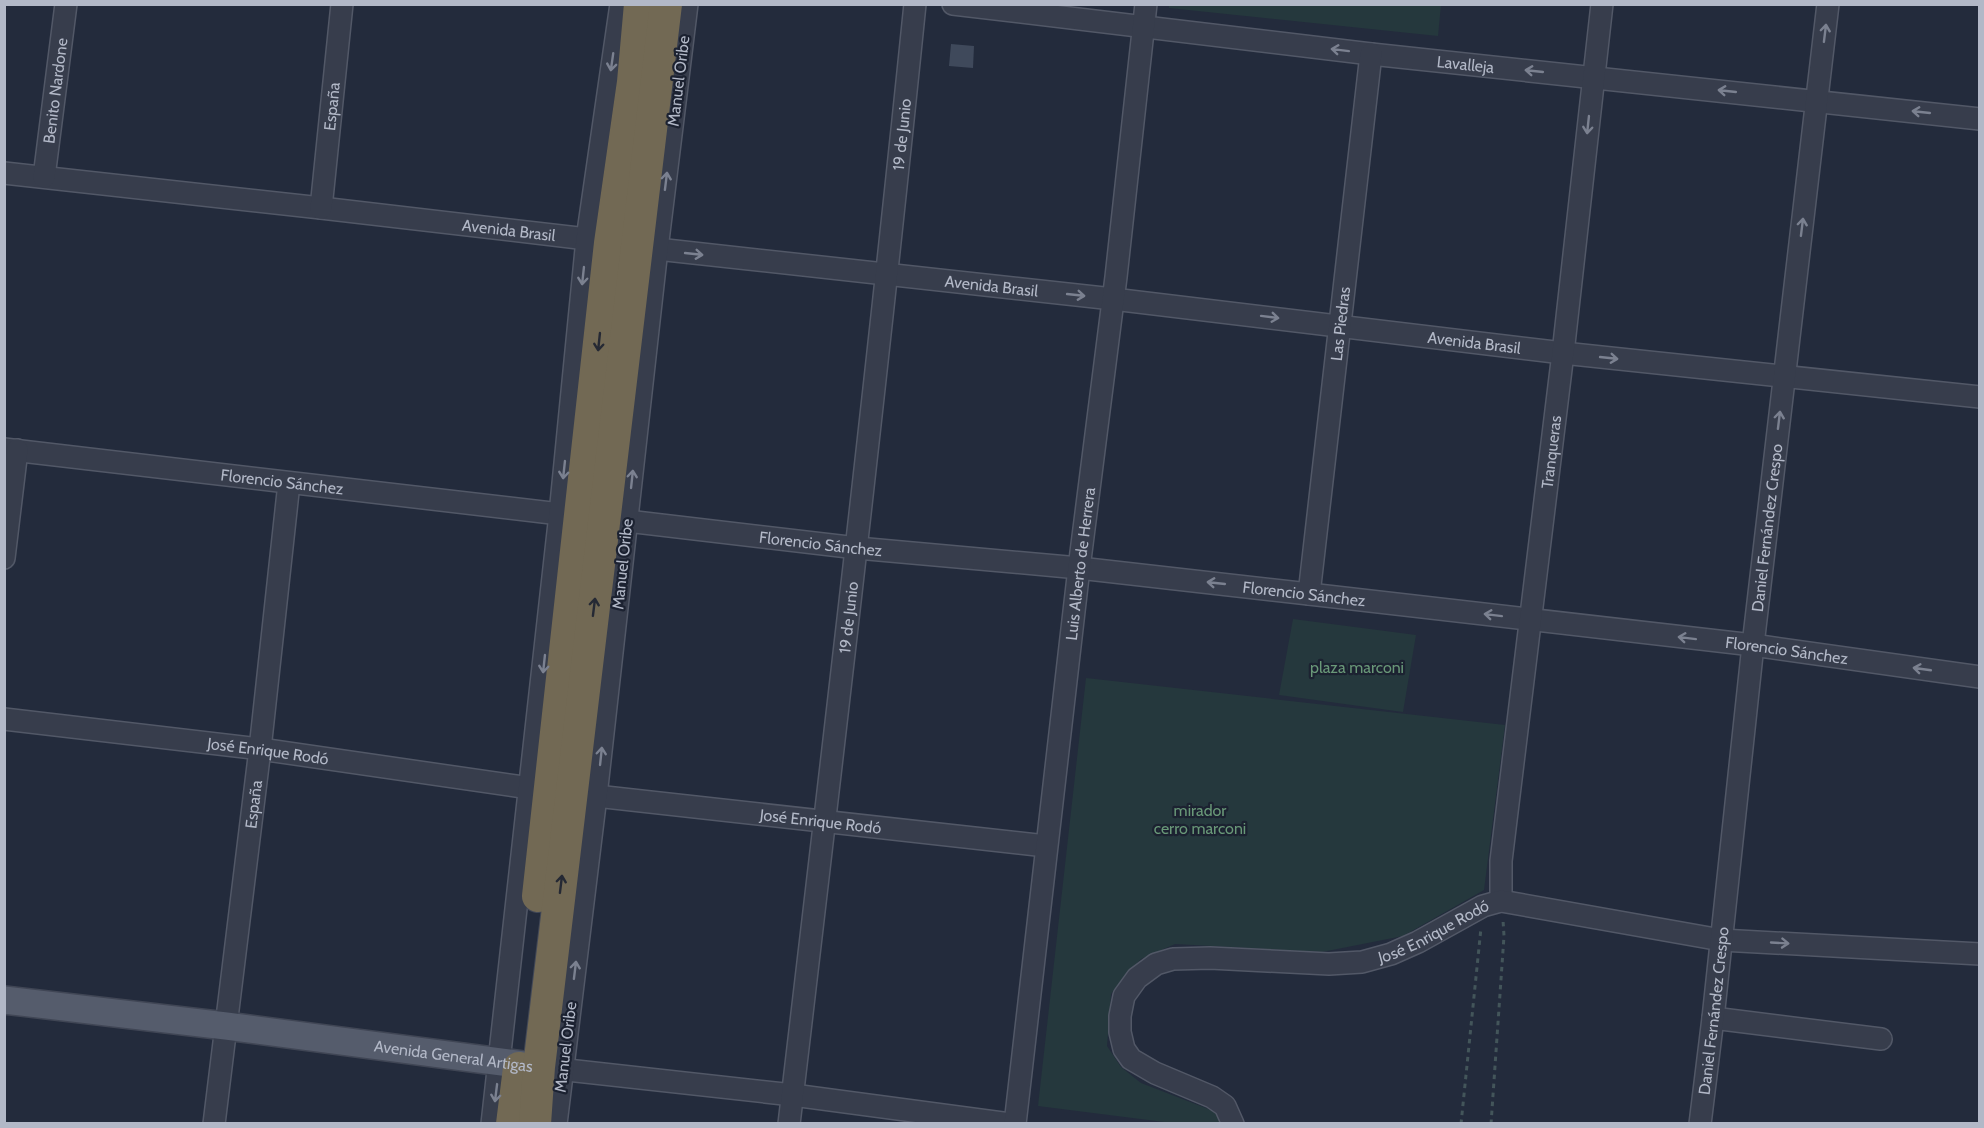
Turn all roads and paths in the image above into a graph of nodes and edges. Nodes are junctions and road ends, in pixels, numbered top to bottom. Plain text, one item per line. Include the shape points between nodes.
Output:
1 (66, 4) edge
2 (342, 4) edge
3 (621, 4) edge
4 (640, 4) edge
5 (666, 4) edge
6 (687, 4) edge
7 (915, 4) edge
8 (952, 4) edge
9 (1146, 4) edge
10 (1602, 4) edge
11 (1828, 4) edge
12 (1143, 26) junction
13 (1371, 54) junction
14 (1594, 77) junction
15 (645, 83) junction
16 (1817, 101) junction
17 (1980, 119) edge
18 (4, 173) edge
19 (44, 177) junction
20 (321, 208) junction
21 (622, 244) junction
22 (887, 275) junction
23 (1113, 299) junction
24 (1340, 325) junction
25 (1563, 353) junction
26 (1784, 375) junction
27 (1980, 397) edge
28 (11, 450) edge
29 (289, 483) junction
30 (560, 514) junction
31 (627, 521) junction
32 (857, 548) junction
33 (4, 558) edge
34 (1079, 568) junction
35 (1309, 594) junction
36 (1530, 620) junction
37 (1753, 645) junction
38 (1980, 677) edge
39 (4, 719) edge
40 (260, 749) junction
41 (531, 788) junction
42 (596, 796) junction
43 (826, 821) junction
44 (1046, 846) junction
45 (1492, 903) junction
46 (1721, 940) junction
47 (1980, 954) edge
48 (4, 1000) edge
49 (1713, 1018) junction
50 (226, 1026) junction
51 (1881, 1039) dead end
52 (530, 1066) junction
53 (793, 1095) junction
54 (214, 1124) edge
55 (492, 1124) edge
56 (512, 1124) edge
57 (535, 1124) edge
58 (556, 1124) edge
59 (789, 1124) edge
60 (1010, 1124) edge
61 (1015, 1124) edge
62 (1233, 1124) edge
63 (1461, 1124) edge
64 (1491, 1124) edge
65 (1700, 1124) edge

1 - 19 street, Benito Nardone
2 - 20 street, España
3 -> 21 street
4 - 15 highway, Manuel Oribe
5 - 15 highway, Manuel Oribe
21 -> 6 street, Manuel Oribe
7 - 22 street, 19 de Junio
8 - 12 street, Lavalleja
9 - 12 street, Luis Alberto de Herrera
10 - 14 street, Tranqueras
16 -> 11 street, Daniel Fernández Crespo
13 -> 12 street, Lavalleja
12 - 23 street, Luis Alberto de Herrera
14 -> 13 street, Lavalleja
13 - 24 street, Las Piedras
16 -> 14 street, Lavalleja
14 -> 25 street, Tranqueras
15 - 21 highway, Manuel Oribe
17 -> 16 street, Lavalleja
26 -> 16 street, Daniel Fernández Crespo
18 - 19 street, Avenida Brasil
19 - 20 street, Avenida Brasil
20 - 21 street, Avenida Brasil
21 -> 22 street, Avenida Brasil
21 -> 30 street
31 -> 21 street, Manuel Oribe
21 - 52 highway, Manuel Oribe
22 -> 23 street, Avenida Brasil
22 - 32 street, 19 de Junio
23 -> 24 street, Avenida Brasil
23 - 34 street, Luis Alberto de Herrera
24 - 25 street, Avenida Brasil
24 - 35 street, Las Piedras
25 -> 26 street, Avenida Brasil
25 - 36 street, Tranqueras
26 - 27 street, Avenida Brasil
37 -> 26 street, Daniel Fernández Crespo
28 - 29 street, Florencio Sánchez
28 - 33 street
29 - 30 street, Florencio Sánchez
29 - 40 street, España
30 -> 41 street
31 - 32 street, Florencio Sánchez
42 -> 31 street, Manuel Oribe
32 - 34 street, Florencio Sánchez
32 - 43 street, 19 de Junio
35 -> 34 street, Florencio Sánchez
34 - 44 street, Luis Alberto de Herrera
36 -> 35 street, Florencio Sánchez
37 -> 36 street, Florencio Sánchez
36 - 45 street, Tranqueras via 1501,861
38 -> 37 street, Florencio Sánchez
37 - 46 street, Daniel Fernández Crespo
39 - 40 street, José Enrique Rodó
40 - 41 street, José Enrique Rodó
40 - 50 street, España
41 - 52 street
42 - 43 street, José Enrique Rodó
52 -> 42 street, Manuel Oribe
43 - 44 street, José Enrique Rodó
43 - 53 street, 19 de Junio
44 - 61 street, Luis Alberto de Herrera
45 - 46 street, José Enrique Rodó
45 - 62 street, José Enrique Rodó via 1418,942 1362,962 1173,958 1156,964 1137,978 1124,996 1120,1016 1124,1049 1131,1059 1155,1074 1212,1097 1225,1106
45 - 63 path
45 - 64 path via 1504,936
46 -> 47 street, José Enrique Rodó
46 - 49 street, Daniel Fernández Crespo
48 - 50 main road, Avenida General Artigas
49 - 51 street
49 - 65 street, Daniel Fernández Crespo
50 - 52 main road, Avenida General Artigas
50 - 54 street, España
52 - 53 street, Avenida General Artigas
52 -> 55 street
52 - 56 highway, Manuel Oribe
52 - 57 highway, Manuel Oribe
52 - 58 street, Manuel Oribe
53 - 59 street, 19 de Junio
53 - 60 street, Avenida General Artigas

